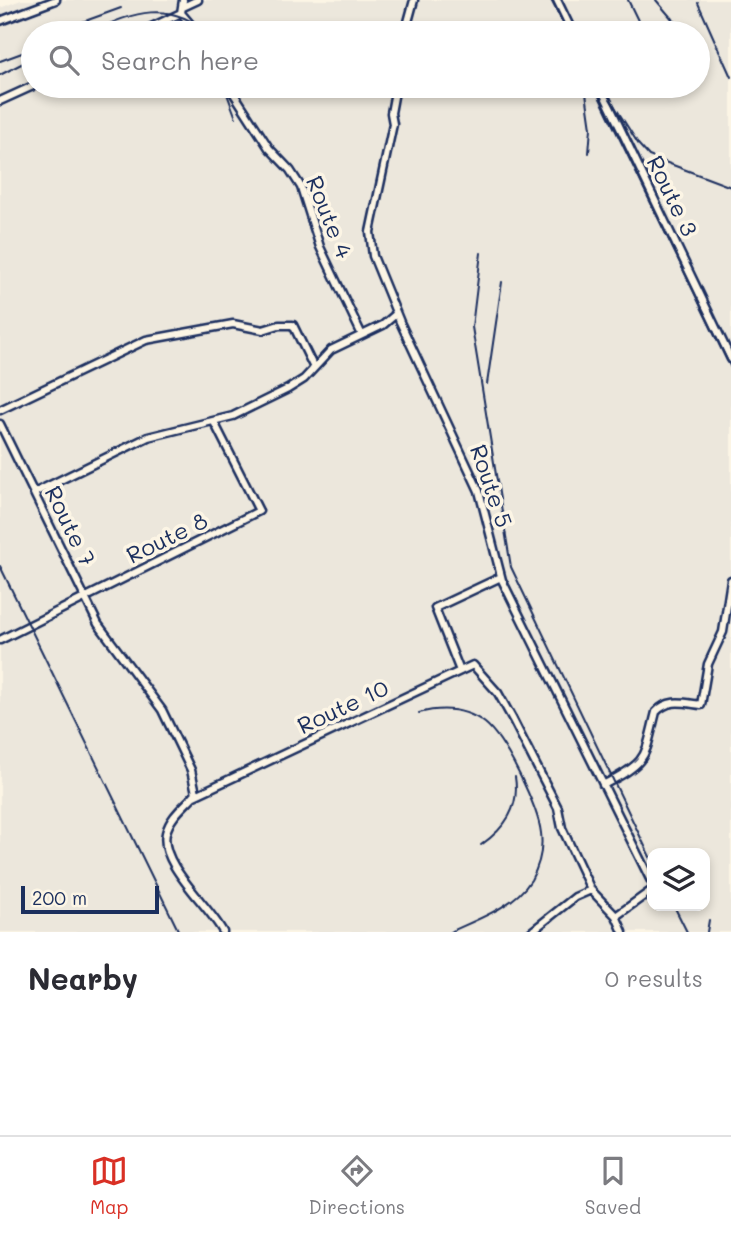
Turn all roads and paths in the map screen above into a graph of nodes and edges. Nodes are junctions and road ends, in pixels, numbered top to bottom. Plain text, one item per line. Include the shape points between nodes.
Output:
1 (57, 0) edge
2 (198, 0) edge
3 (414, 0) edge
4 (557, 0) edge
5 (182, 7) edge
6 (0, 21) edge
7 (159, 21) edge
8 (408, 21) edge
9 (567, 21) edge
10 (21, 92) edge
11 (237, 98) edge
12 (394, 98) edge
13 (606, 98) edge
14 (0, 102) edge
15 (396, 314) junction
16 (361, 333) junction
17 (731, 359) edge
18 (314, 368) junction
19 (0, 411) edge
20 (214, 422) junction
21 (0, 424) edge
22 (34, 493) junction
23 (501, 576) junction
24 (731, 580) edge
25 (86, 599) junction
26 (0, 640) edge
27 (460, 671) junction
28 (603, 785) junction
29 (193, 796) junction
30 (647, 873) edge
31 (591, 890) junction
32 (647, 894) edge
33 (616, 916) junction
34 (223, 932) edge
35 (531, 932) edge
36 (623, 932) edge

1 - 6 street
2 - 5 street
3 - 8 street
4 - 9 street
5 - 7 street
10 - 14 street
11 - 16 street, Route 4 via 301,187 320,247
12 - 15 street, Route 5 via 393,124 370,232 373,256
13 - 17 street, Route 3
15 - 16 street
15 - 23 street, Route 5 via 479,491
16 - 18 street via 331,350
18 - 19 street via 293,326 262,330 233,324 146,340
18 - 20 street via 288,389
20 - 22 street via 148,437
20 - 25 street, Route 8 via 259,511
21 - 22 street, Route 7
22 - 25 street, Route 7
23 - 27 street via 435,608
23 - 28 street, Route 5
24 - 28 street via 723,632 708,664 701,705 677,702 660,707 647,754 634,768
25 - 26 street, Route 8
25 - 29 street, Route 7 via 110,643 162,710 191,770 196,785
27 - 29 street, Route 10
27 - 31 street via 473,665 498,694 558,808 562,828
28 - 30 street, Route 5
29 - 34 street via 166,833 167,848 176,870
31 - 33 street
31 - 35 street
32 - 33 street
33 - 36 street

